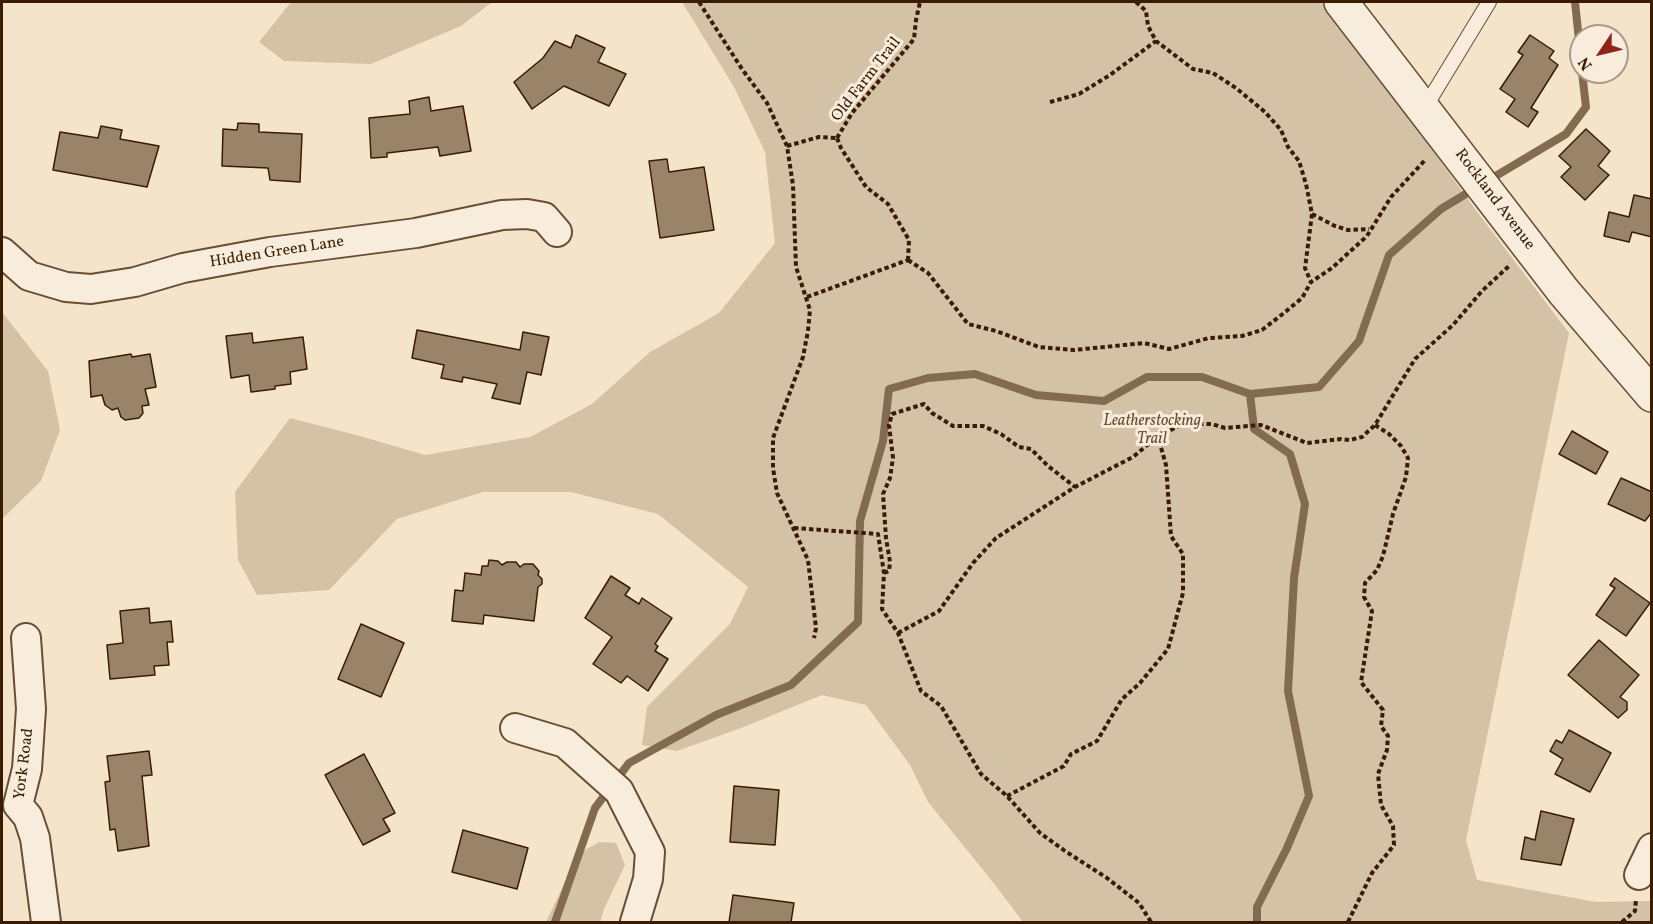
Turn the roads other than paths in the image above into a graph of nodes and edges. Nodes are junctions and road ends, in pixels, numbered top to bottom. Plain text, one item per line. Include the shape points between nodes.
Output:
1 (1341, 2) edge
2 (1489, 2) edge
3 (1424, 109) junction
4 (557, 232) dead end
5 (2, 252) edge
6 (1652, 395) edge
7 (26, 638) dead end
8 (516, 728) dead end
9 (10, 804) edge
10 (1652, 848) edge
11 (1640, 875) dead end
12 (46, 922) edge
13 (636, 922) edge

1 - 3 street, Rockland Avenue
2 - 3 lane
3 - 6 street, Rockland Avenue via 1564,292
4 - 5 street, Hidden Green Lane via 544,217 502,216 416,233 270,252 91,289 66,287 29,276
7 - 9 street, York Road via 31,709 27,769
8 - 13 street via 565,743 610,782 650,852 648,879
9 - 12 street, York Road via 28,817 35,838
10 - 11 street

